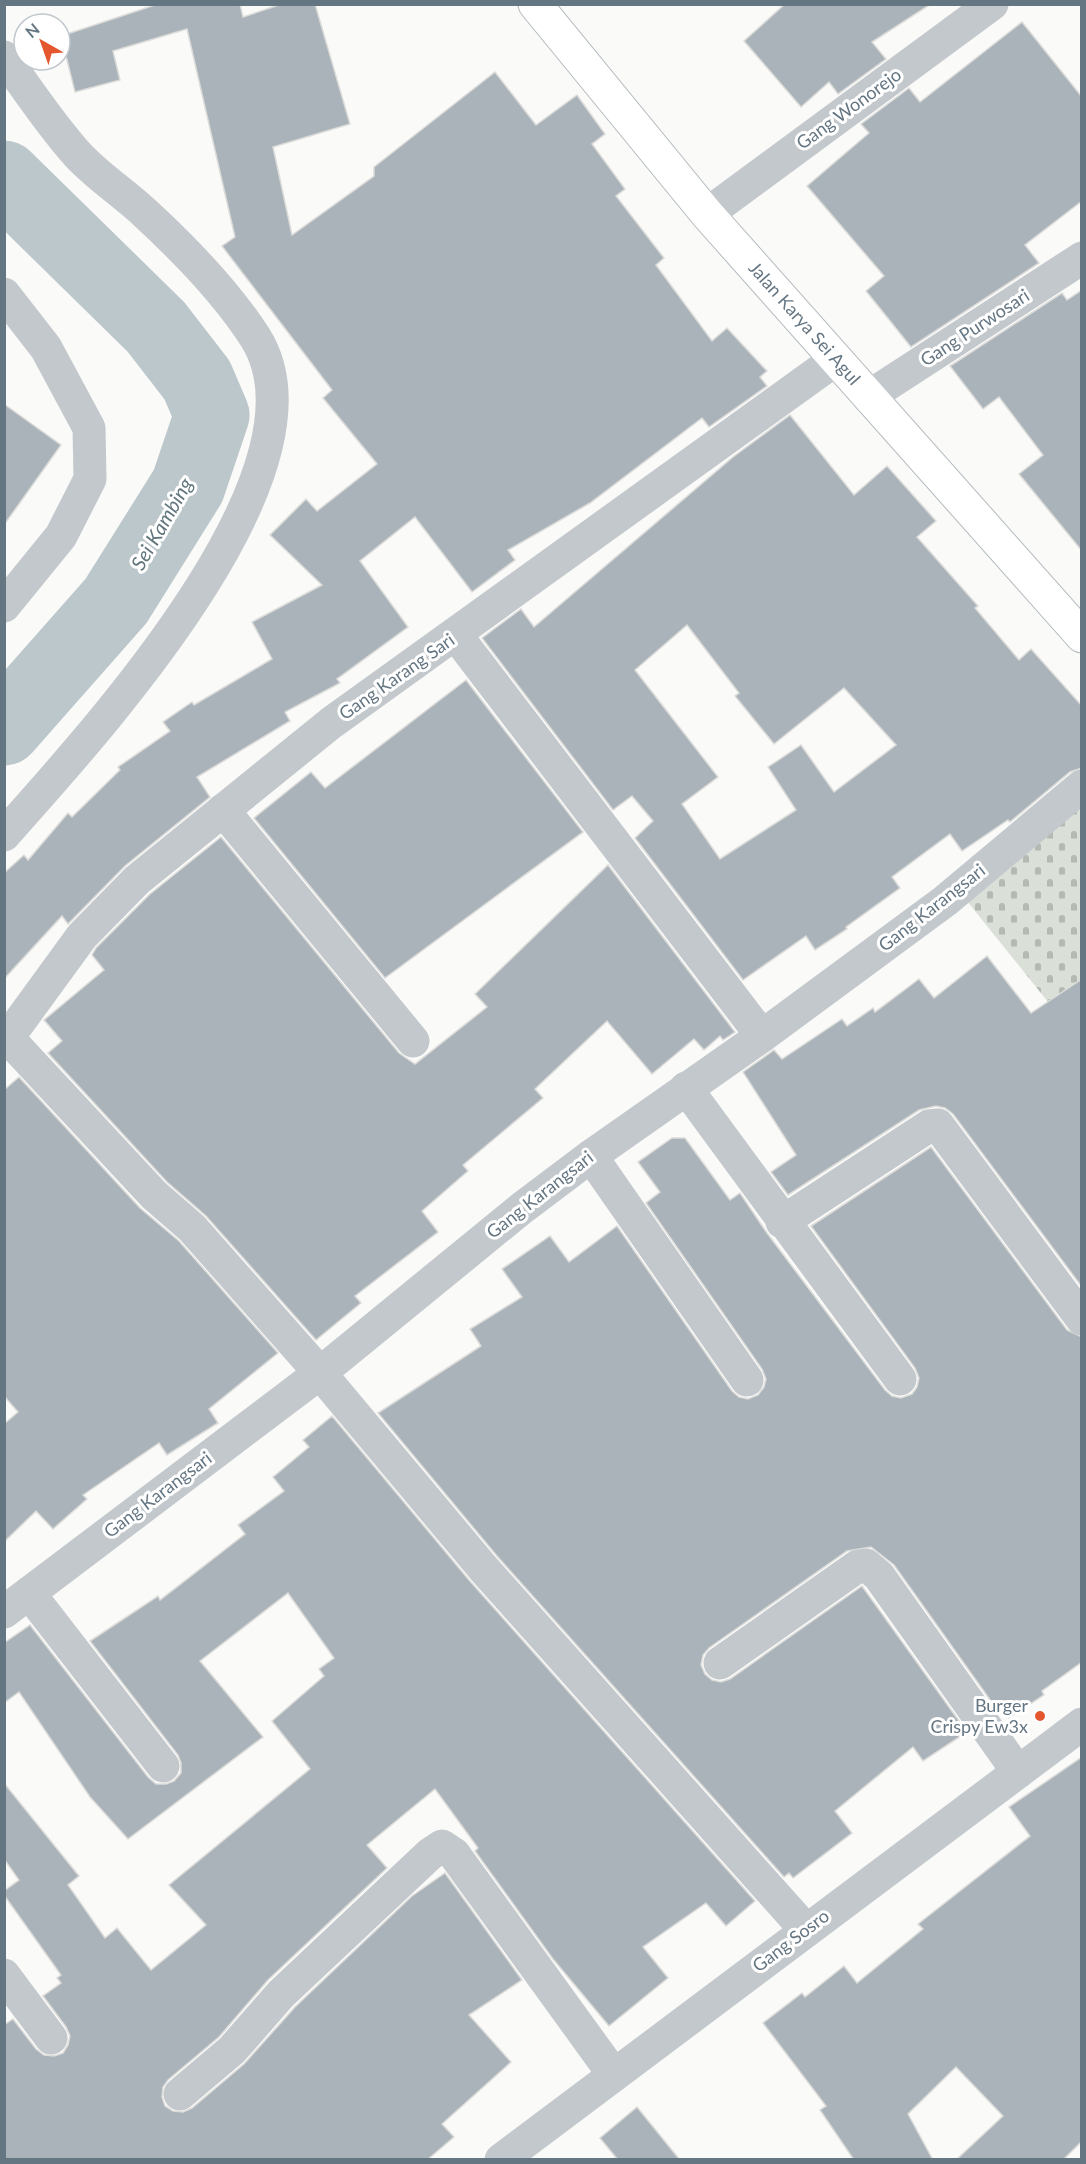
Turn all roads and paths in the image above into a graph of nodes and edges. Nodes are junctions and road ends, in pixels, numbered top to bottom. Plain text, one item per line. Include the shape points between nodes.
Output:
1 (535, 4) edge
2 (992, 4) edge
3 (4, 57) edge
4 (707, 214) junction
5 (1082, 258) edge
6 (4, 294) edge
7 (835, 360) junction
8 (868, 397) junction
9 (4, 606) edge
10 (456, 635) junction
11 (1082, 636) edge
12 (1082, 786) edge
13 (223, 810) junction
14 (4, 835) edge
15 (762, 1036) junction
16 (6, 1040) edge
17 (413, 1041) dead end
18 (686, 1088) junction
19 (591, 1156) junction
20 (782, 1222) junction
21 (1082, 1319) edge
22 (320, 1373) junction
23 (900, 1379) dead end
24 (747, 1380) dead end
25 (17, 1602) edge
26 (720, 1663) dead end
27 (1082, 1725) edge
28 (163, 1766) dead end
29 (1018, 1772) junction
30 (806, 1930) junction
31 (4, 1975) edge
32 (51, 2038) dead end
33 (614, 2075) junction
34 (180, 2094) dead end
35 (506, 2158) edge

1 - 4 main road, Jalan Karya Sei Agul
2 - 4 street, Gang Wonorejo
3 - 14 street via 78,155 176,244 222,293 256,338 268,365 271,418 259,470 230,542 168,638 93,736
4 - 7 main road, Jalan Karya Sei Agul
5 - 8 street, Gang Purwosari
6 - 9 street via 46,348 89,428 90,478 61,536
7 - 8 main road, Jalan Karya Sei Agul
7 - 10 street, Gang Karang Sari
8 - 11 main road, Jalan Karya Sei Agul
10 - 13 street, Gang Karang Sari via 331,723
10 - 15 street
12 - 15 street, Gang Karangsari via 945,901
13 - 16 street, Gang Karang Sari via 137,880 82,936
13 - 17 street
15 - 18 street, Gang Karangsari
16 - 22 street via 154,1196 192,1228
18 - 19 street, Gang Karangsari
18 - 20 street
19 - 22 street, Gang Karangsari
19 - 24 street
20 - 21 street via 929,1126 938,1125
20 - 23 street
22 - 25 street, Gang Karangsari
22 - 30 street via 483,1568
25 - 28 street
26 - 29 street via 858,1566 866,1565 879,1576
27 - 29 street, Gang Sosro
29 - 30 street, Gang Sosro
30 - 33 street, Gang Sosro
31 - 32 street
33 - 34 street via 454,1854 442,1846 280,1994 232,2050
33 - 35 street, Gang Sosro

